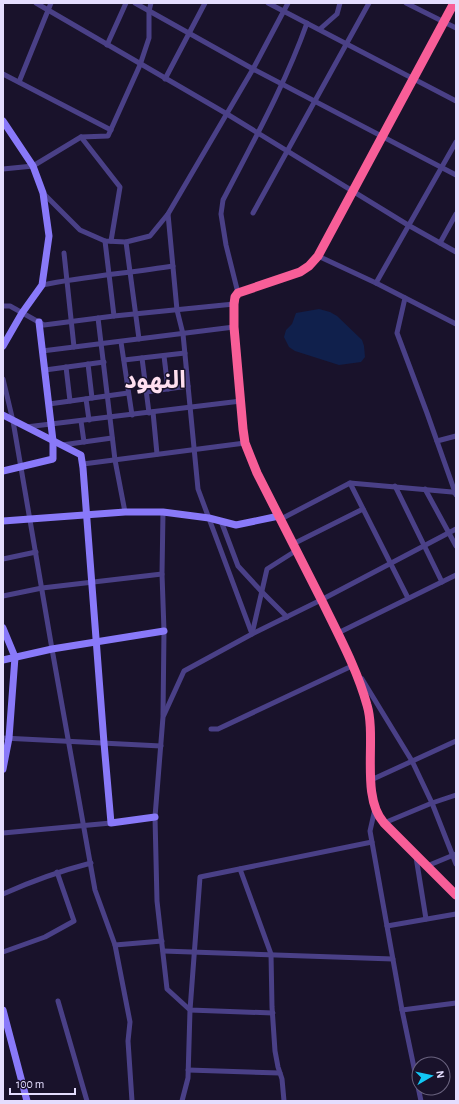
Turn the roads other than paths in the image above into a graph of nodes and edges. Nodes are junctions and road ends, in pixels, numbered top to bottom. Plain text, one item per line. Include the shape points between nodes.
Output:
1 (36, 3) edge
2 (51, 3) edge
3 (126, 3) edge
4 (135, 3) edge
5 (151, 3) edge
6 (205, 3) edge
7 (268, 3) edge
8 (288, 3) edge
9 (340, 3) edge
10 (369, 3) edge
11 (406, 3) edge
12 (454, 3) edge
13 (47, 10) junction
14 (149, 11) junction
15 (284, 11) junction
16 (444, 22) junction
17 (307, 23) junction
18 (456, 28) edge
19 (320, 29) junction
20 (189, 33) junction
21 (347, 43) junction
22 (107, 45) junction
23 (140, 65) junction
24 (253, 69) junction
25 (3, 74) edge
26 (414, 78) junction
27 (165, 79) junction
28 (19, 82) junction
29 (283, 84) junction
30 (315, 101) junction
31 (456, 101) edge
32 (227, 114) junction
33 (3, 121) edge
34 (111, 130) junction
35 (258, 133) junction
36 (81, 137) junction
37 (382, 137) junction
38 (456, 142) edge
39 (286, 150) junction
40 (32, 166) junction
41 (442, 167) junction
42 (3, 169) edge
43 (456, 174) edge
44 (353, 190) junction
45 (44, 193) junction
46 (253, 213) dead end
47 (168, 214) junction
48 (456, 214) edge
49 (408, 225) junction
50 (108, 241) junction
51 (126, 242) junction
52 (440, 243) junction
53 (456, 252) edge
54 (64, 253) dead end
55 (318, 256) junction
56 (173, 266) junction
57 (130, 273) junction
58 (109, 274) junction
59 (68, 280) junction
60 (376, 283) junction
61 (42, 285) junction
62 (238, 293) junction
63 (405, 298) junction
64 (234, 304) junction
65 (3, 306) edge
66 (177, 310) junction
67 (22, 313) junction
68 (135, 315) junction
69 (114, 316) junction
70 (98, 318) junction
71 (39, 322) junction
72 (71, 322) junction
73 (456, 324) edge
74 (234, 327) junction
75 (183, 334) junction
76 (139, 339) junction
77 (121, 342) junction
78 (102, 344) junction
79 (3, 346) edge
80 (74, 347) junction
81 (42, 351) junction
82 (185, 353) junction
83 (164, 356) junction
84 (142, 358) junction
85 (124, 360) junction
86 (104, 362) junction
87 (88, 364) junction
88 (66, 367) junction
89 (44, 370) junction
90 (3, 379) edge
91 (188, 386) junction
92 (168, 389) junction
93 (146, 392) junction
94 (128, 393) junction
95 (108, 396) junction
96 (89, 399) junction
97 (70, 401) junction
98 (241, 401) junction
99 (48, 404) junction
100 (190, 408) junction
101 (151, 412) junction
102 (3, 415) edge
103 (132, 415) junction
104 (110, 417) junction
105 (89, 420) junction
106 (13, 421) junction
107 (81, 421) junction
108 (51, 424) junction
109 (25, 427) junction
110 (456, 436) edge
111 (112, 438) junction
112 (53, 441) junction
113 (437, 441) junction
114 (84, 442) junction
115 (245, 443) junction
116 (61, 445) junction
117 (195, 449) junction
118 (157, 454) junction
119 (115, 460) junction
120 (83, 464) junction
121 (21, 466) junction
122 (3, 471) edge
123 (350, 482) junction
124 (395, 486) junction
125 (425, 489) junction
126 (456, 494) edge
127 (363, 509) junction
128 (125, 512) junction
129 (162, 512) junction
130 (86, 515) junction
131 (280, 517) junction
132 (209, 518) junction
133 (30, 519) junction
134 (3, 521) edge
135 (221, 521) junction
136 (456, 529) edge
137 (449, 533) junction
138 (424, 546) junction
139 (456, 546) edge
140 (295, 547) junction
141 (36, 552) junction
142 (3, 560) edge
143 (390, 564) junction
144 (162, 574) junction
145 (456, 574) edge
146 (92, 582) junction
147 (442, 582) junction
148 (42, 588) junction
149 (262, 592) junction
150 (3, 596) edge
151 (408, 598) junction
152 (321, 600) junction
153 (287, 617) junction
154 (3, 628) edge
155 (164, 631) junction
156 (338, 633) junction
157 (252, 634) junction
158 (96, 642) junction
159 (52, 649) junction
160 (15, 657) junction
161 (3, 660) edge
162 (355, 667) junction
163 (163, 717) junction
164 (211, 729) dead end
165 (6, 738) edge
166 (69, 741) junction
167 (456, 741) edge
168 (104, 743) junction
169 (161, 746) junction
170 (412, 761) junction
171 (3, 769) edge
172 (371, 780) junction
173 (456, 795) edge
174 (432, 803) junction
175 (375, 808) junction
176 (155, 817) junction
177 (111, 823) junction
178 (384, 823) junction
179 (84, 826) junction
180 (3, 833) edge
181 (372, 842) junction
182 (416, 855) junction
183 (454, 855) edge
184 (91, 863) junction
185 (456, 864) edge
186 (427, 866) junction
187 (240, 869) junction
188 (57, 872) junction
189 (3, 894) edge
190 (456, 895) edge
191 (456, 914) edge
192 (426, 919) junction
193 (387, 926) junction
194 (162, 941) junction
195 (115, 945) junction
196 (163, 951) junction
197 (3, 952) edge
198 (195, 952) junction
199 (271, 954) junction
200 (393, 958) junction
201 (58, 1001) dead end
202 (456, 1003) edge
203 (190, 1010) junction
204 (402, 1010) junction
205 (3, 1013) edge
206 (273, 1013) junction
207 (188, 1070) junction
208 (280, 1073) junction
209 (27, 1101) edge
210 (87, 1101) edge
211 (132, 1101) edge
212 (182, 1101) edge
213 (284, 1101) edge
214 (421, 1101) edge

1 - 13 street
2 - 13 street
3 - 22 street
4 - 14 street
5 - 14 street
6 - 20 street
7 - 15 street
8 - 15 street
9 - 19 street via 337,14
10 - 21 street
11 - 16 street
12 - 16 highway
13 - 22 street
13 - 28 street
14 - 20 street
14 - 23 street via 149,38
15 - 17 street
15 - 24 street
16 - 18 street
16 - 26 highway
17 - 19 street
17 - 29 street
19 - 21 street
20 - 24 street
20 - 27 street
21 - 26 street
21 - 30 street
22 - 23 street
23 - 27 street
23 - 34 street
24 - 29 street
24 - 32 street
25 - 28 street
26 - 31 street
26 - 37 highway
27 - 32 street
28 - 34 street
29 - 30 street
29 - 35 street
30 - 37 street
30 - 39 street
32 - 35 street
32 - 47 street
33 - 40 street
34 - 36 street via 108,136
35 - 39 street
35 - 62 street via 224,200 221,214
36 - 40 street
36 - 50 street via 120,187
37 - 41 street
37 - 44 highway
38 - 41 street
39 - 44 street
39 - 46 street
40 - 42 street
40 - 45 street
41 - 43 street
41 - 49 street
44 - 49 street
44 - 55 highway
45 - 50 street via 80,230
45 - 61 street via 49,236
47 - 51 street via 150,236
47 - 56 street
48 - 52 street
49 - 52 street
49 - 60 street
50 - 51 street
50 - 58 street
51 - 57 street
52 - 53 street
54 - 59 street
55 - 60 street
55 - 62 highway via 300,272
56 - 57 street
56 - 66 street
57 - 58 street
57 - 68 street
58 - 59 street
58 - 69 street
59 - 61 street
59 - 72 street
60 - 63 street
61 - 67 street
62 - 64 highway
63 - 73 street
63 - 113 street via 397,333
64 - 66 street
64 - 74 highway
65 - 67 street via 10,306
66 - 68 street
66 - 75 street
67 - 71 street
67 - 79 street
68 - 69 street
68 - 76 street
69 - 70 street
70 - 72 street
70 - 78 street
71 - 72 street via 44,325
71 - 81 street
72 - 80 street
74 - 75 street
74 - 98 highway
75 - 76 street
75 - 82 street
76 - 77 street
77 - 78 street
77 - 85 street
78 - 80 street
78 - 86 street
80 - 81 street
81 - 89 street
82 - 83 street
82 - 91 street
83 - 84 street
83 - 92 street
84 - 85 street
84 - 93 street
85 - 94 street
86 - 87 street
86 - 95 street
87 - 88 street
87 - 96 street
88 - 89 street
88 - 97 street
89 - 99 street
90 - 106 street
91 - 92 street
91 - 100 street
92 - 93 street
93 - 101 street
94 - 95 street
94 - 103 street
95 - 96 street
95 - 104 street
96 - 97 street
96 - 105 street
97 - 99 street
98 - 100 street
98 - 115 highway
99 - 108 street
100 - 101 street
100 - 117 street
101 - 103 street
101 - 118 street
102 - 106 street
103 - 104 street
104 - 105 street
104 - 111 street
105 - 107 street
106 - 109 street
106 - 121 street
107 - 108 street
107 - 114 street
108 - 109 street
108 - 112 street
109 - 112 street
110 - 113 street
111 - 114 street
111 - 119 street
112 - 116 street
112 - 121 street via 53,458
113 - 126 street
114 - 116 street
115 - 117 street
115 - 131 highway
116 - 120 street via 81,455
117 - 118 street
117 - 132 street via 198,489
118 - 119 street
119 - 120 street
119 - 128 street
120 - 130 street
121 - 122 street
121 - 133 street
123 - 124 street
123 - 127 street
123 - 131 street
124 - 125 street
124 - 138 street
125 - 126 street
125 - 137 street
127 - 140 street
127 - 143 street
128 - 129 street
128 - 130 street
129 - 132 street
129 - 144 street
130 - 133 street
130 - 146 street
131 - 135 street via 236,525
131 - 140 highway
132 - 135 street
132 - 157 street
133 - 134 street
133 - 141 street
135 - 149 street via 238,566
136 - 137 street
137 - 138 street
137 - 139 street
138 - 143 street
138 - 147 street
140 - 149 street via 267,569
140 - 152 highway
141 - 142 street
141 - 148 street
143 - 151 street
143 - 152 street
144 - 146 street
144 - 155 street
145 - 147 street
146 - 148 street
146 - 158 street
147 - 151 street
148 - 150 street
148 - 159 street
149 - 153 street
149 - 157 street
151 - 156 street
152 - 153 street
152 - 156 highway
153 - 157 street
154 - 160 street
155 - 158 street
155 - 163 street
156 - 162 highway
157 - 163 street via 184,670
158 - 159 street
158 - 168 street
159 - 160 street
159 - 166 street
160 - 161 street
160 - 165 street
162 - 164 street
162 - 170 street
162 - 172 highway via 368,707
163 - 169 street
165 - 166 street
165 - 171 street
166 - 168 street
166 - 179 street
167 - 170 street
168 - 169 street
168 - 177 street
169 - 176 street
170 - 172 street
170 - 174 street
172 - 175 highway
173 - 174 street
174 - 178 street
174 - 183 street
175 - 178 highway
175 - 181 street via 370,831
176 - 177 street
176 - 194 street via 157,902
177 - 179 street
178 - 182 highway
179 - 180 street
179 - 184 street
181 - 187 street
181 - 193 street
182 - 186 highway
182 - 192 street
183 - 185 street
183 - 186 street
184 - 188 street
184 - 195 street via 95,890
186 - 190 highway
187 - 198 street via 200,877
187 - 199 street
188 - 189 street
188 - 197 street via 74,921 45,936
191 - 192 street
192 - 193 street
193 - 200 street
194 - 195 street
194 - 196 street
195 - 211 street via 130,1022 128,1042
196 - 198 street
196 - 203 street via 167,989
198 - 199 street
198 - 203 street
199 - 200 street
199 - 206 street
200 - 204 street
201 - 210 street
202 - 204 street
203 - 206 street
203 - 207 street
204 - 214 street
205 - 209 street
206 - 208 street via 275,1051
207 - 208 street
207 - 212 street
208 - 213 street

